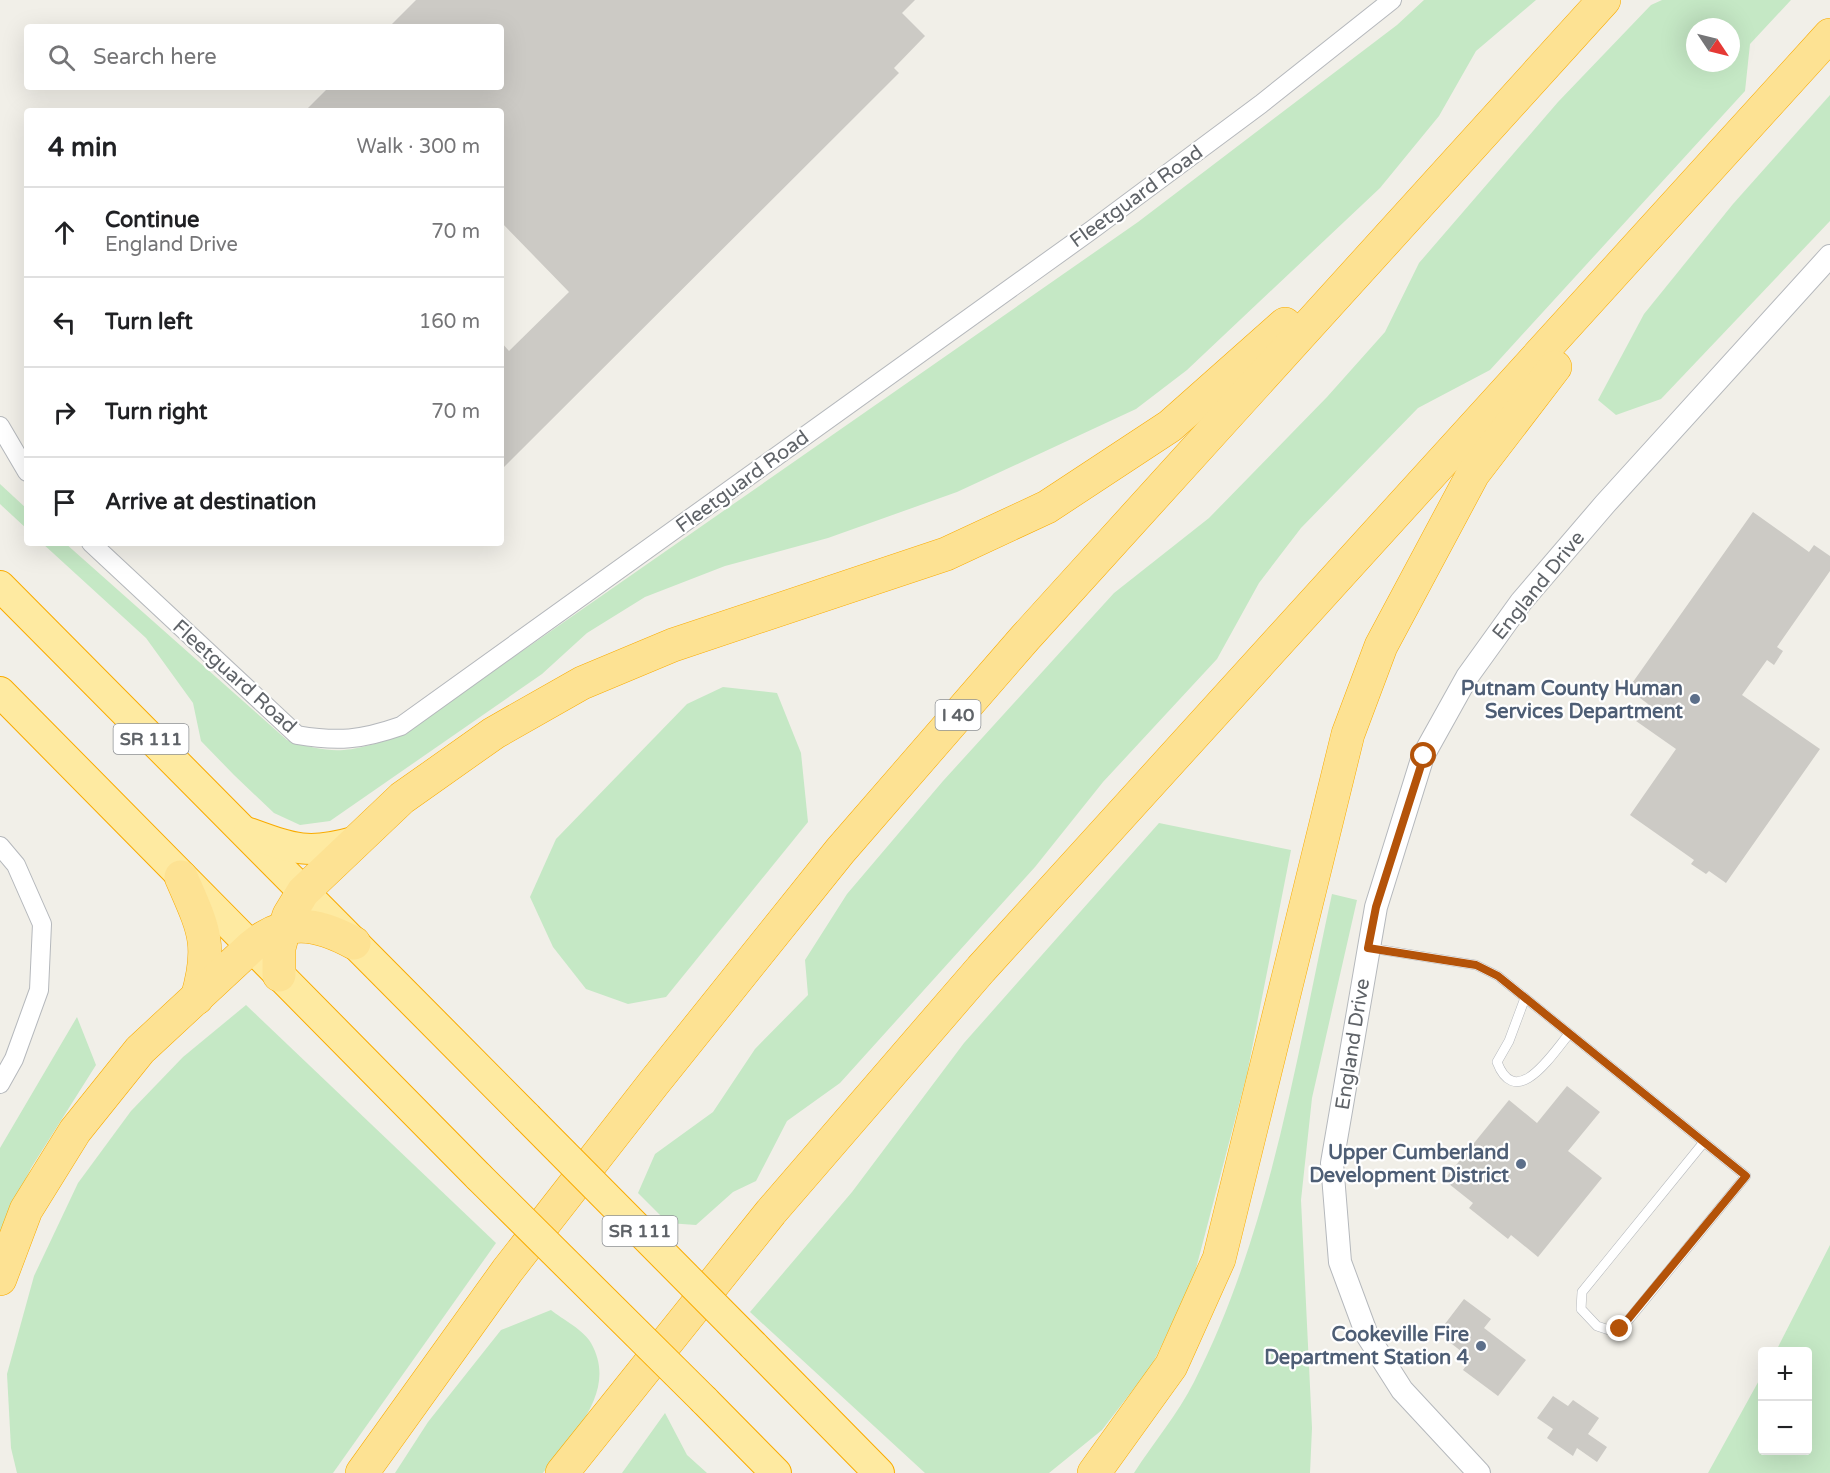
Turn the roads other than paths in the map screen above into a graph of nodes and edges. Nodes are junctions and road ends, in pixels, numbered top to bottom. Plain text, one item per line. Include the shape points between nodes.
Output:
1 (1392, 0) edge
2 (1604, 0) edge
3 (1830, 35) edge
4 (1692, 187) junction
5 (1412, 211) junction
6 (1830, 256) edge
7 (0, 426) edge
8 (24, 467) edge
9 (94, 546) edge
10 (0, 586) edge
11 (0, 692) edge
12 (242, 831) junction
13 (354, 842) junction
14 (0, 846) edge
15 (181, 877) junction
16 (303, 892) junction
17 (284, 929) junction
18 (354, 943) junction
19 (251, 947) junction
20 (1368, 948) junction
21 (279, 975) junction
22 (197, 998) junction
23 (1525, 998) junction
24 (1569, 1034) junction
25 (0, 1084) edge
26 (1704, 1142) junction
27 (0, 1279) edge
28 (362, 1473) edge
29 (562, 1473) edge
30 (776, 1473) edge
31 (879, 1473) edge
32 (1094, 1473) edge
33 (1479, 1473) edge

1 - 9 street, Fleetguard Road via 1093,229 400,726 368,737 341,740 297,735
2 - 5 highway, I 40
3 - 4 highway
4 - 29 highway via 981,969 771,1212
4 - 32 highway via 1473,474 1381,646 1348,734 1219,1259 1171,1366
5 - 13 highway via 1170,426 1047,507 946,554 673,645 582,683 494,733 402,798
5 - 28 highway, I 40 via 1024,638 840,851 507,1270
6 - 20 street, England Drive via 1597,513 1521,602 1467,677 1424,756 1376,907
7 - 8 street
10 - 12 highway, SR 111
11 - 15 highway
12 - 13 highway via 301,850
12 - 16 highway, SR 111
13 - 16 highway
14 - 25 street via 16,865 42,924 39,990 14,1059
15 - 19 highway
15 - 22 highway via 203,928 207,950
16 - 17 highway
16 - 18 highway, SR 111
17 - 18 highway via 320,928
17 - 19 highway
17 - 21 highway
18 - 31 highway, SR 111, bridge
19 - 21 highway
19 - 22 highway
20 - 23 lane via 1476,965 1498,976
20 - 33 street, England Drive via 1332,1163 1340,1262 1367,1335 1402,1390
21 - 30 highway, bridge
22 - 27 highway via 140,1050 75,1131 26,1210
23 - 24 lane
23 - 24 lane via 1497,1062 1505,1075 1523,1082 1532,1077
24 - 26 lane
26 - 26 lane via 1746,1176 1626,1323 1615,1332 1607,1331 1581,1309 1582,1292

